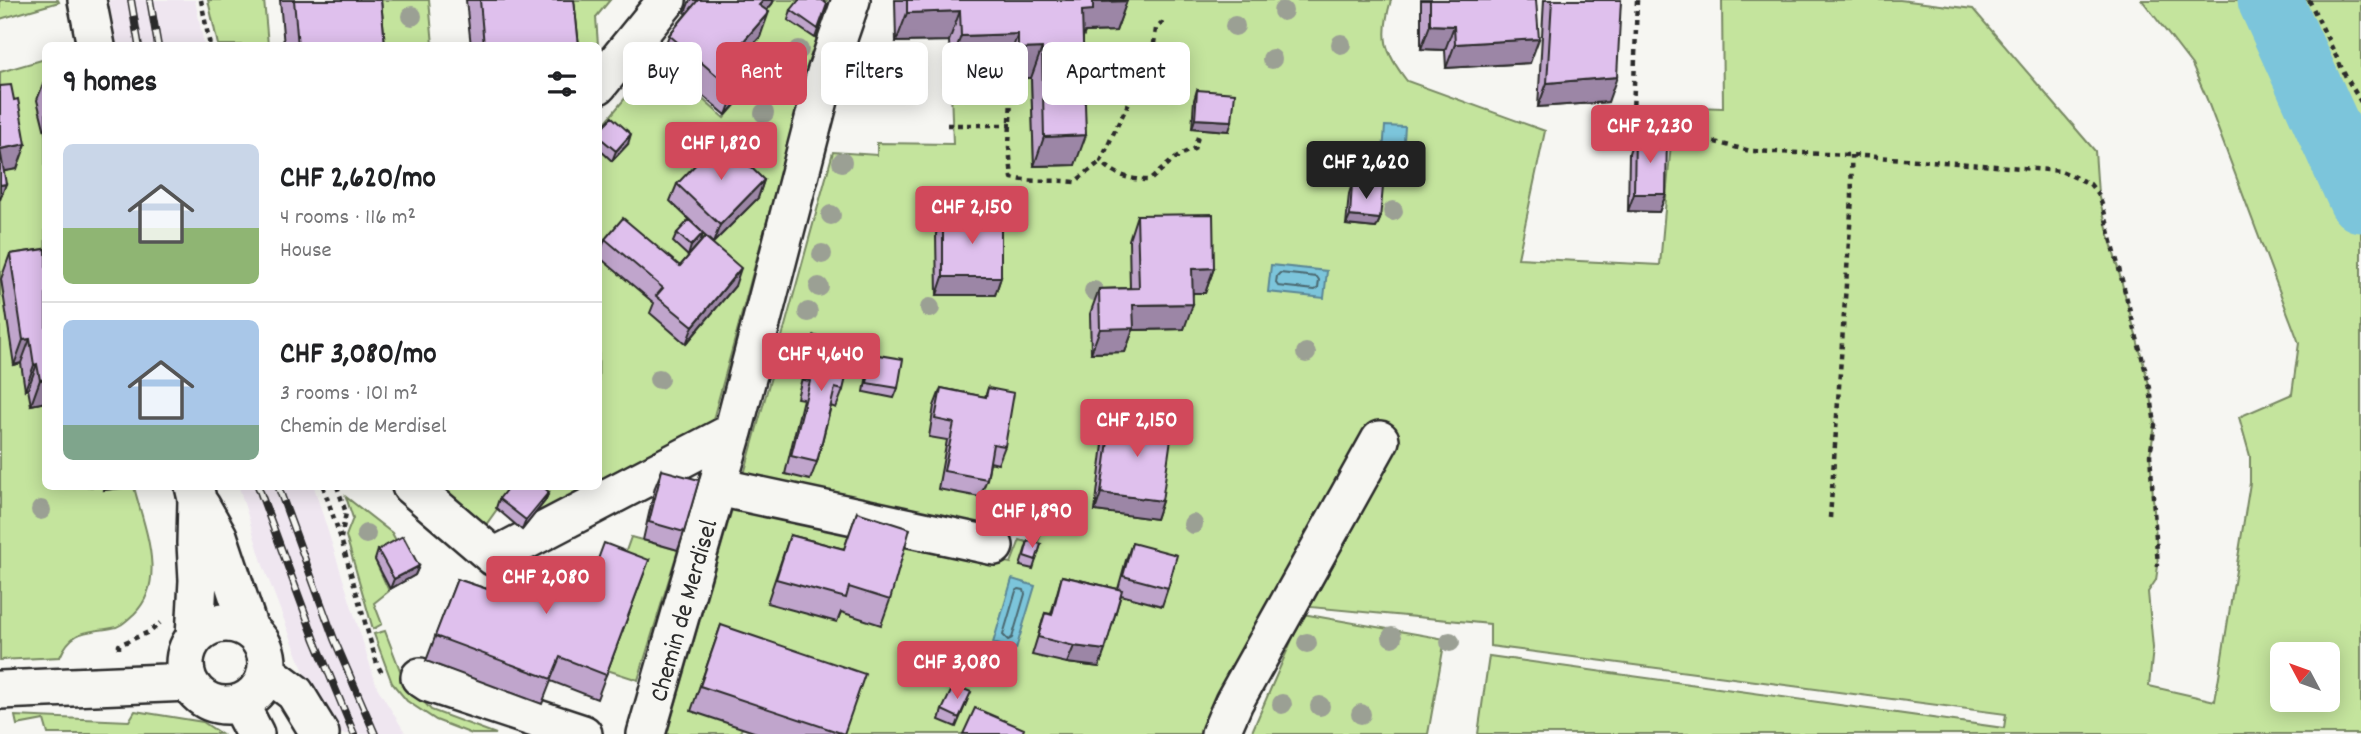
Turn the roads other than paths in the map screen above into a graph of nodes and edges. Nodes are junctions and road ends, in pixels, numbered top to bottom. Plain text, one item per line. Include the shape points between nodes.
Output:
1 (87, 0) edge
2 (667, 0) edge
3 (851, 0) edge
4 (95, 42) edge
5 (602, 80) edge
6 (733, 432) junction
7 (1380, 440) dead end
8 (718, 487) junction
9 (416, 490) edge
10 (196, 493) edge
11 (994, 546) dead end
12 (180, 627) junction
13 (249, 629) junction
14 (267, 672) junction
15 (403, 681) road end
16 (189, 682) junction
17 (0, 690) edge
18 (247, 719) edge
19 (320, 734) edge
20 (583, 734) edge
21 (646, 734) edge
22 (1220, 734) edge

1 - 4 street
2 - 5 street
3 - 6 street, Chemin de Merdisel via 826,73
6 - 8 street, Chemin de Merdisel
6 - 9 street via 494,557
7 - 22 street
8 - 11 street, Chemin de Merdisel
8 - 21 street, Chemin de Merdisel
10 - 12 street via 198,580
10 - 13 street via 218,536
12 - 13 street via 205,629 233,623
12 - 16 street
13 - 14 street via 267,654
14 - 18 street via 252,696
14 - 19 street via 295,693
15 - 20 street via 429,683
16 - 17 street
16 - 18 street via 199,695

